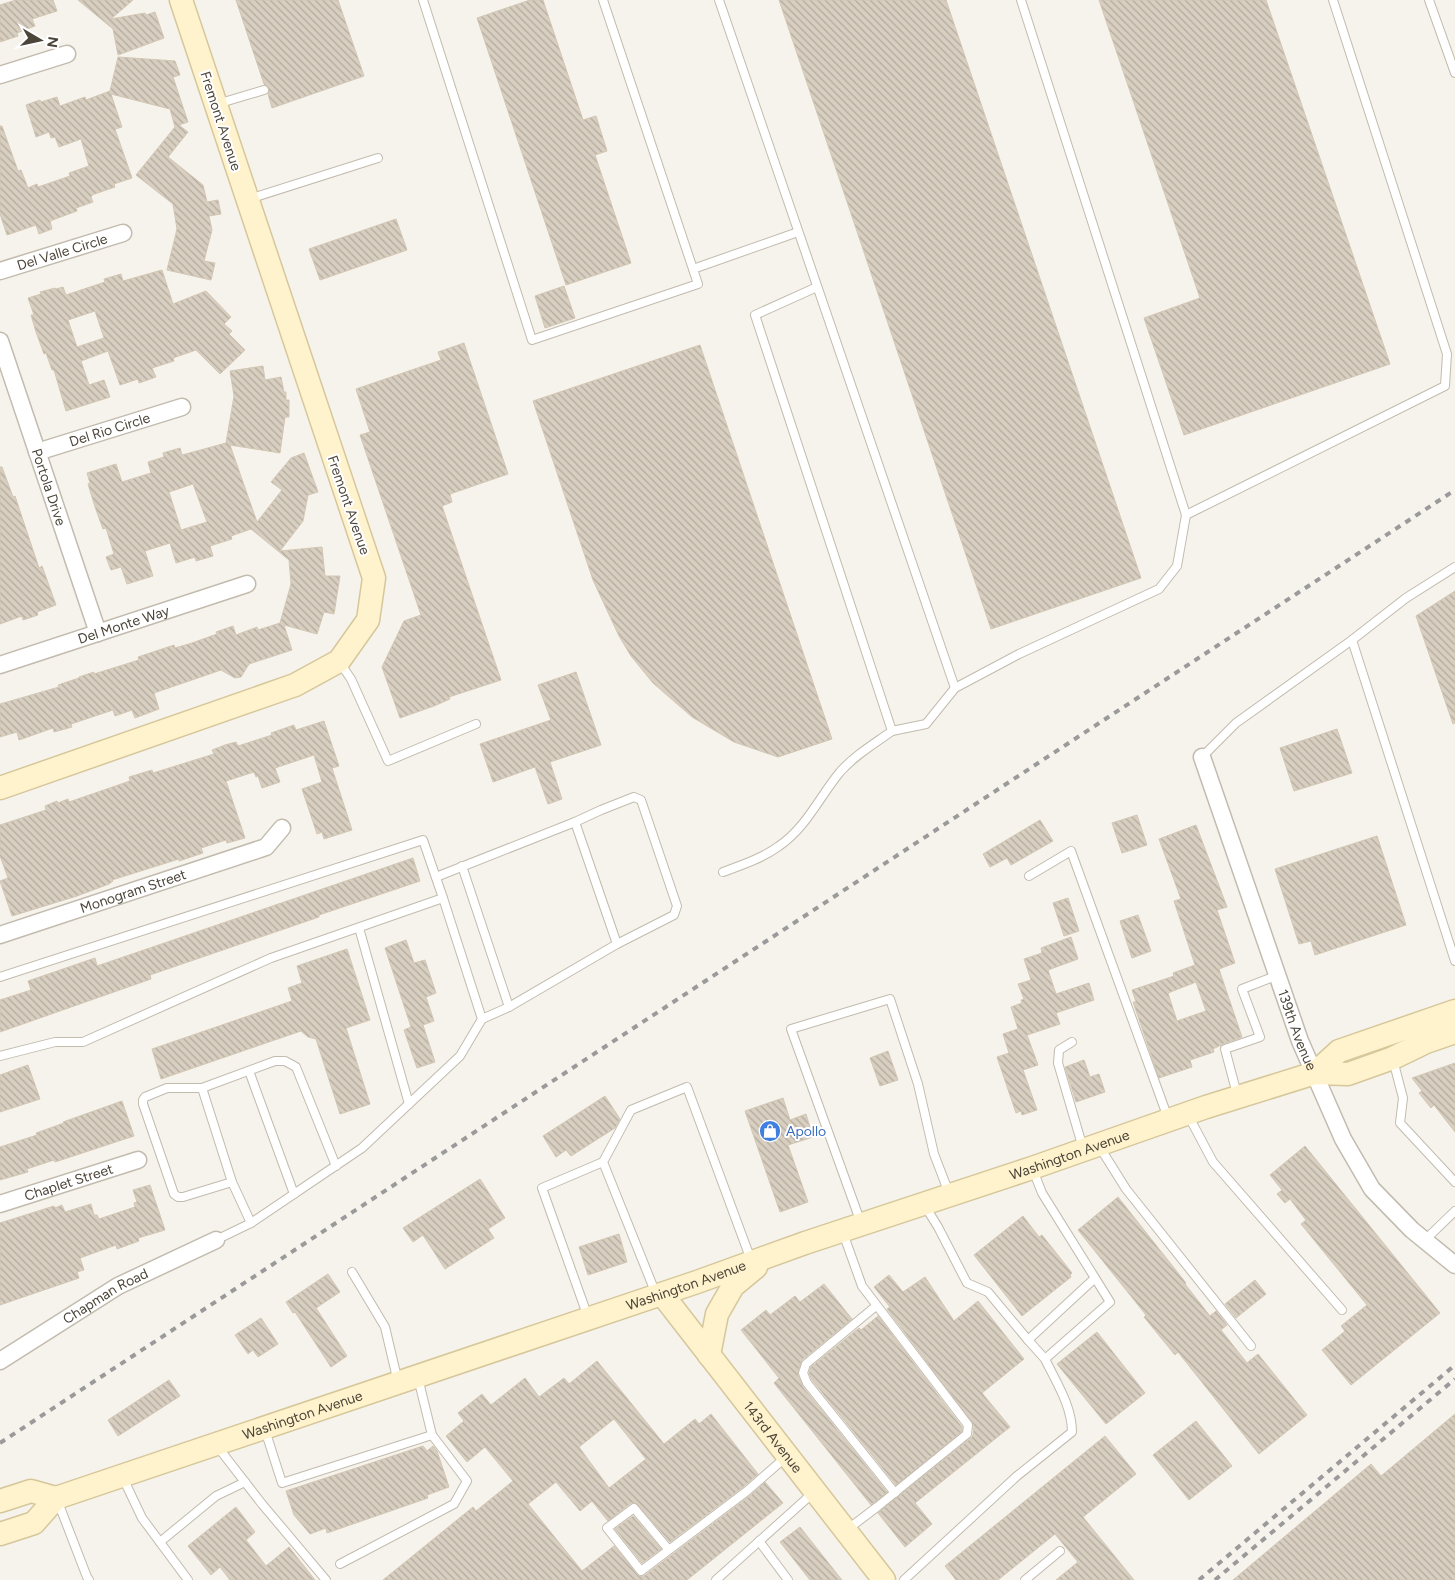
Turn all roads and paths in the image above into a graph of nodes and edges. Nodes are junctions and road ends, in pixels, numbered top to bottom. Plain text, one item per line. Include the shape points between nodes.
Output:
1 (181, 0) edge
2 (423, 0) edge
3 (603, 0) edge
4 (719, 0) edge
5 (1021, 0) edge
6 (1333, 0) edge
7 (1429, 0) edge
8 (67, 54) dead end
9 (1455, 73) edge
10 (0, 75) edge
11 (264, 90) dead end
12 (216, 104) junction
13 (378, 158) dead end
14 (247, 200) junction
15 (123, 232) dead end
16 (798, 232) junction
17 (693, 269) junction
18 (0, 271) edge
19 (817, 287) junction
20 (0, 341) edge
21 (182, 407) dead end
22 (37, 452) junction
23 (1186, 515) junction
24 (1455, 567) edge
25 (247, 584) dead end
26 (98, 633) junction
27 (1352, 640) junction
28 (339, 661) junction
29 (0, 665) edge
30 (955, 688) junction
31 (476, 724) dead end
32 (892, 731) junction
33 (1202, 757) joint
34 (0, 788) edge
35 (575, 822) junction
36 (282, 828) dead end
37 (462, 866) junction
38 (724, 872) dead end
39 (1028, 876) dead end
40 (436, 877) junction
41 (443, 898) junction
42 (359, 928) junction
43 (0, 935) edge
44 (617, 944) junction
45 (1454, 951) edge
46 (1455, 960) edge
47 (1278, 975) junction
48 (0, 977) edge
49 (510, 1007) junction
50 (1455, 1012) edge
51 (482, 1019) junction
52 (1455, 1032) edge
53 (1072, 1042) dead end
54 (0, 1056) edge
55 (1392, 1058) junction
56 (249, 1070) junction
57 (1315, 1072) junction
58 (202, 1088) junction
59 (1238, 1097) junction
60 (409, 1104) junction
61 (1178, 1117) junction
62 (1091, 1147) junction
63 (138, 1160) dead end
64 (603, 1162) junction
65 (336, 1166) junction
66 (1032, 1168) junction
67 (232, 1182) junction
68 (1455, 1182) edge
69 (294, 1194) junction
70 (950, 1195) junction
71 (0, 1204) edge
72 (924, 1204) junction
73 (1455, 1211) edge
74 (251, 1223) junction
75 (852, 1228) junction
76 (216, 1240) joint
77 (1425, 1240) junction
78 (761, 1259) junction
79 (1455, 1265) edge
80 (352, 1272) dead end
81 (1094, 1278) junction
82 (659, 1295) junction
83 (876, 1306) junction
84 (1342, 1310) dead end
85 (588, 1319) junction
86 (1028, 1340) junction
87 (1251, 1346) dead end
88 (709, 1355) junction
89 (1045, 1359) junction
90 (0, 1361) edge
91 (408, 1380) junction
92 (265, 1428) junction
93 (432, 1435) junction
94 (216, 1444) junction
95 (788, 1456) junction
96 (122, 1476) junction
97 (245, 1482) junction
98 (815, 1490) junction
99 (895, 1493) junction
100 (56, 1498) junction
101 (0, 1501) edge
102 (846, 1530) junction
103 (0, 1534) edge
104 (759, 1541) junction
105 (160, 1542) junction
106 (669, 1550) junction
107 (1060, 1551) dead end
108 (340, 1564) dead end
109 (90, 1580) edge
110 (188, 1580) edge
111 (326, 1580) edge
112 (716, 1580) edge
113 (788, 1580) edge
114 (884, 1580) edge
115 (904, 1580) edge
116 (1025, 1580) edge

1 - 12 main road, Fremont Avenue
2 - 17 lane via 532,340 698,284
3 - 17 lane
4 - 16 lane
5 - 23 lane
6 - 23 lane via 1447,354 1445,386
7 - 9 lane
8 - 10 street
11 - 12 lane
12 - 14 main road, Fremont Avenue
13 - 14 lane
14 - 28 main road, Fremont Avenue via 374,578 368,620
15 - 18 street, Del Valle Circle
16 - 17 lane
16 - 19 lane
19 - 30 lane
19 - 32 lane via 755,316
20 - 22 street, Portola Drive
21 - 22 street, Del Rio Circle
22 - 26 street, Portola Drive
23 - 30 lane via 1178,566 1159,589 1018,654
24 - 27 lane via 1406,598
25 - 26 street, Del Monte Way
26 - 29 street, Del Monte Way
27 - 33 lane via 1236,723
27 - 45 lane
28 - 31 lane via 351,679 388,760
28 - 34 main road, Fremont Avenue via 295,685
30 - 32 lane via 926,724
32 - 38 lane via 852,759 801,825 780,846
33 - 47 street, 139th Avenue
35 - 37 lane
35 - 44 lane
35 - 44 lane via 634,797 642,800 677,906 674,915
36 - 43 street, Monogram Street via 266,847
37 - 40 lane
37 - 49 lane
39 - 61 lane via 1071,851
40 - 41 lane
40 - 48 lane via 423,840
41 - 42 lane
41 - 51 lane
42 - 54 lane via 271,958 83,1042 55,1042
42 - 60 lane
44 - 49 lane
45 - 46 lane
47 - 57 street, 139th Avenue via 1300,1041
47 - 59 lane via 1242,989 1260,1037 1225,1049
49 - 51 lane
50 - 57 main road, Washington Avenue via 1339,1051
51 - 60 lane via 460,1056
52 - 55 main road, Washington Avenue via 1429,1036
53 - 62 lane via 1059,1050 1058,1063
55 - 57 main road, Washington Avenue via 1348,1074
55 - 68 lane via 1403,1098 1400,1123
56 - 58 lane
56 - 65 lane via 274,1061 285,1061 296,1067
56 - 69 lane
57 - 59 main road, Washington Avenue
57 - 77 street, 139th Avenue via 1343,1139 1372,1189
58 - 67 lane
58 - 67 lane via 167,1088 145,1097 143,1104 174,1194 183,1197
59 - 61 main road, Washington Avenue
60 - 65 lane via 362,1148
61 - 62 main road, Washington Avenue
61 - 84 lane
62 - 66 main road, Washington Avenue
62 - 87 lane
63 - 71 street, Chaplet Street
64 - 78 lane via 631,1110 687,1087
64 - 82 lane
64 - 85 lane via 542,1188
65 - 69 lane
66 - 70 main road, Washington Avenue
66 - 81 lane via 1042,1193
67 - 74 lane
69 - 74 lane
70 - 72 main road, Washington Avenue
70 - 75 lane via 934,1154 918,1084 890,998 791,1029
72 - 75 main road, Washington Avenue
72 - 86 lane via 967,1283 988,1292
73 - 77 lane
74 - 76 lane
75 - 78 main road, Washington Avenue
75 - 83 lane via 862,1286
76 - 90 street, Chapman Road via 118,1286
77 - 79 street, 139th Avenue
78 - 82 main road, Washington Avenue
78 - 88 main road via 733,1286 717,1314
80 - 91 lane via 385,1327
81 - 86 lane
81 - 89 lane via 1110,1302
82 - 85 main road, Washington Avenue
82 - 88 main road, 143rd Avenue
83 - 99 lane via 806,1364 803,1373 807,1383
83 - 99 lane via 968,1425 967,1434
85 - 91 main road, Washington Avenue
86 - 89 lane
88 - 95 main road, 143rd Avenue
89 - 115 lane via 1072,1420 1072,1432 1017,1476
91 - 92 main road, Washington Avenue
91 - 93 lane
92 - 93 lane via 282,1483
92 - 94 main road, Washington Avenue
93 - 108 lane via 467,1481 454,1504
94 - 96 main road, Washington Avenue
94 - 97 lane
95 - 98 main road, 143rd Avenue
95 - 106 lane
96 - 100 main road, Washington Avenue
96 - 105 lane via 142,1518
97 - 105 lane via 216,1496
97 - 111 lane
98 - 102 main road, 143rd Avenue
98 - 104 lane
99 - 102 lane
100 - 101 main road via 31,1491
100 - 103 main road via 34,1523
100 - 109 lane
102 - 114 main road, 143rd Avenue
104 - 112 lane
104 - 113 lane
105 - 110 lane
106 - 106 lane via 641,1571 607,1528 634,1508
107 - 116 lane

